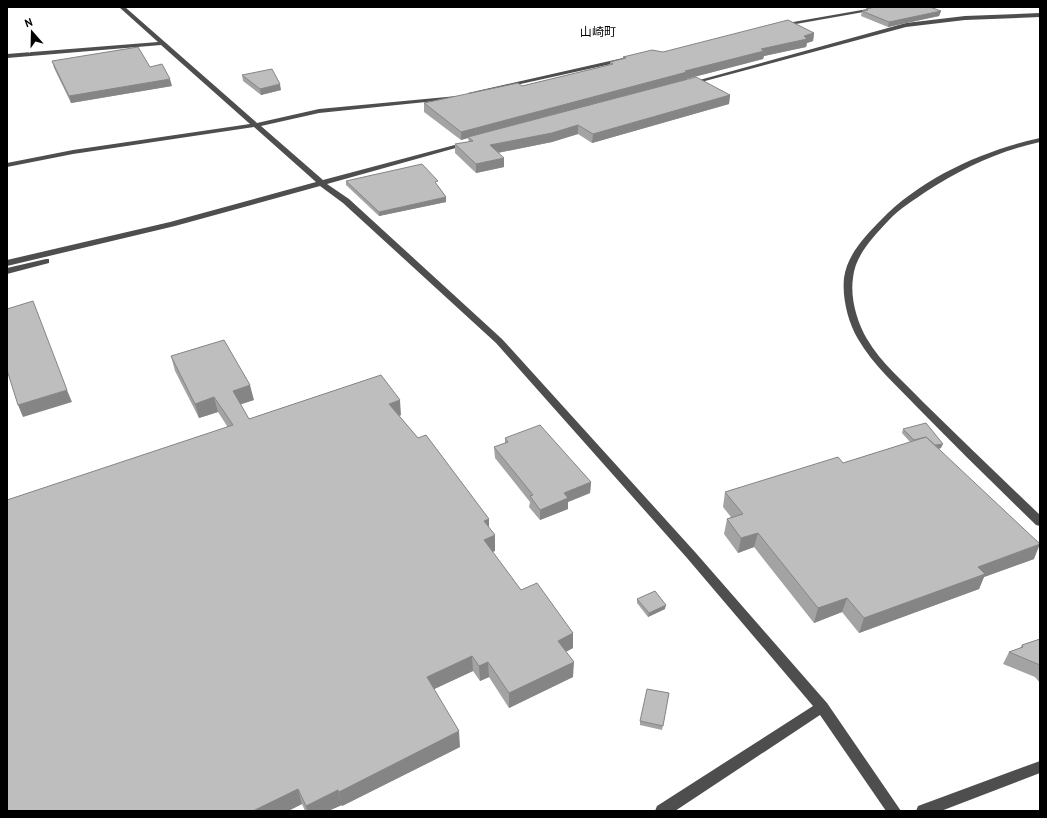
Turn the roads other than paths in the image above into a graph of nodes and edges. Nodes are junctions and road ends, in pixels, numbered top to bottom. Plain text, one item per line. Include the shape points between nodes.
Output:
1 (122, 7) edge
2 (889, 7) edge
3 (941, 13) edge
4 (1040, 15) edge
5 (953, 20) junction
6 (773, 26) edge
7 (162, 42) junction
8 (7, 56) edge
9 (628, 59) edge
10 (684, 85) edge
11 (256, 125) junction
12 (1040, 140) edge
13 (473, 142) edge
14 (7, 165) edge
15 (320, 182) junction
16 (148, 230) junction
17 (7, 263) edge
18 (7, 271) edge
19 (1040, 522) edge
20 (822, 707) junction
21 (1040, 768) edge
22 (662, 811) edge
23 (894, 811) edge
24 (923, 811) edge

1 - 7 street
2 - 6 street
3 - 5 street
4 - 5 street
5 - 10 street via 906,25
7 - 8 street
7 - 11 street
9 - 11 street via 453,98 319,111
11 - 14 street via 73,152
11 - 15 street
12 - 19 street via 1018,144 975,159 942,177 896,208 863,243 851,270 848,287 853,316 862,339 881,364
13 - 15 street
15 - 16 street
15 - 20 street via 346,201 499,341 691,555
16 - 17 street
16 - 18 street
20 - 22 street
20 - 23 street
21 - 24 street

